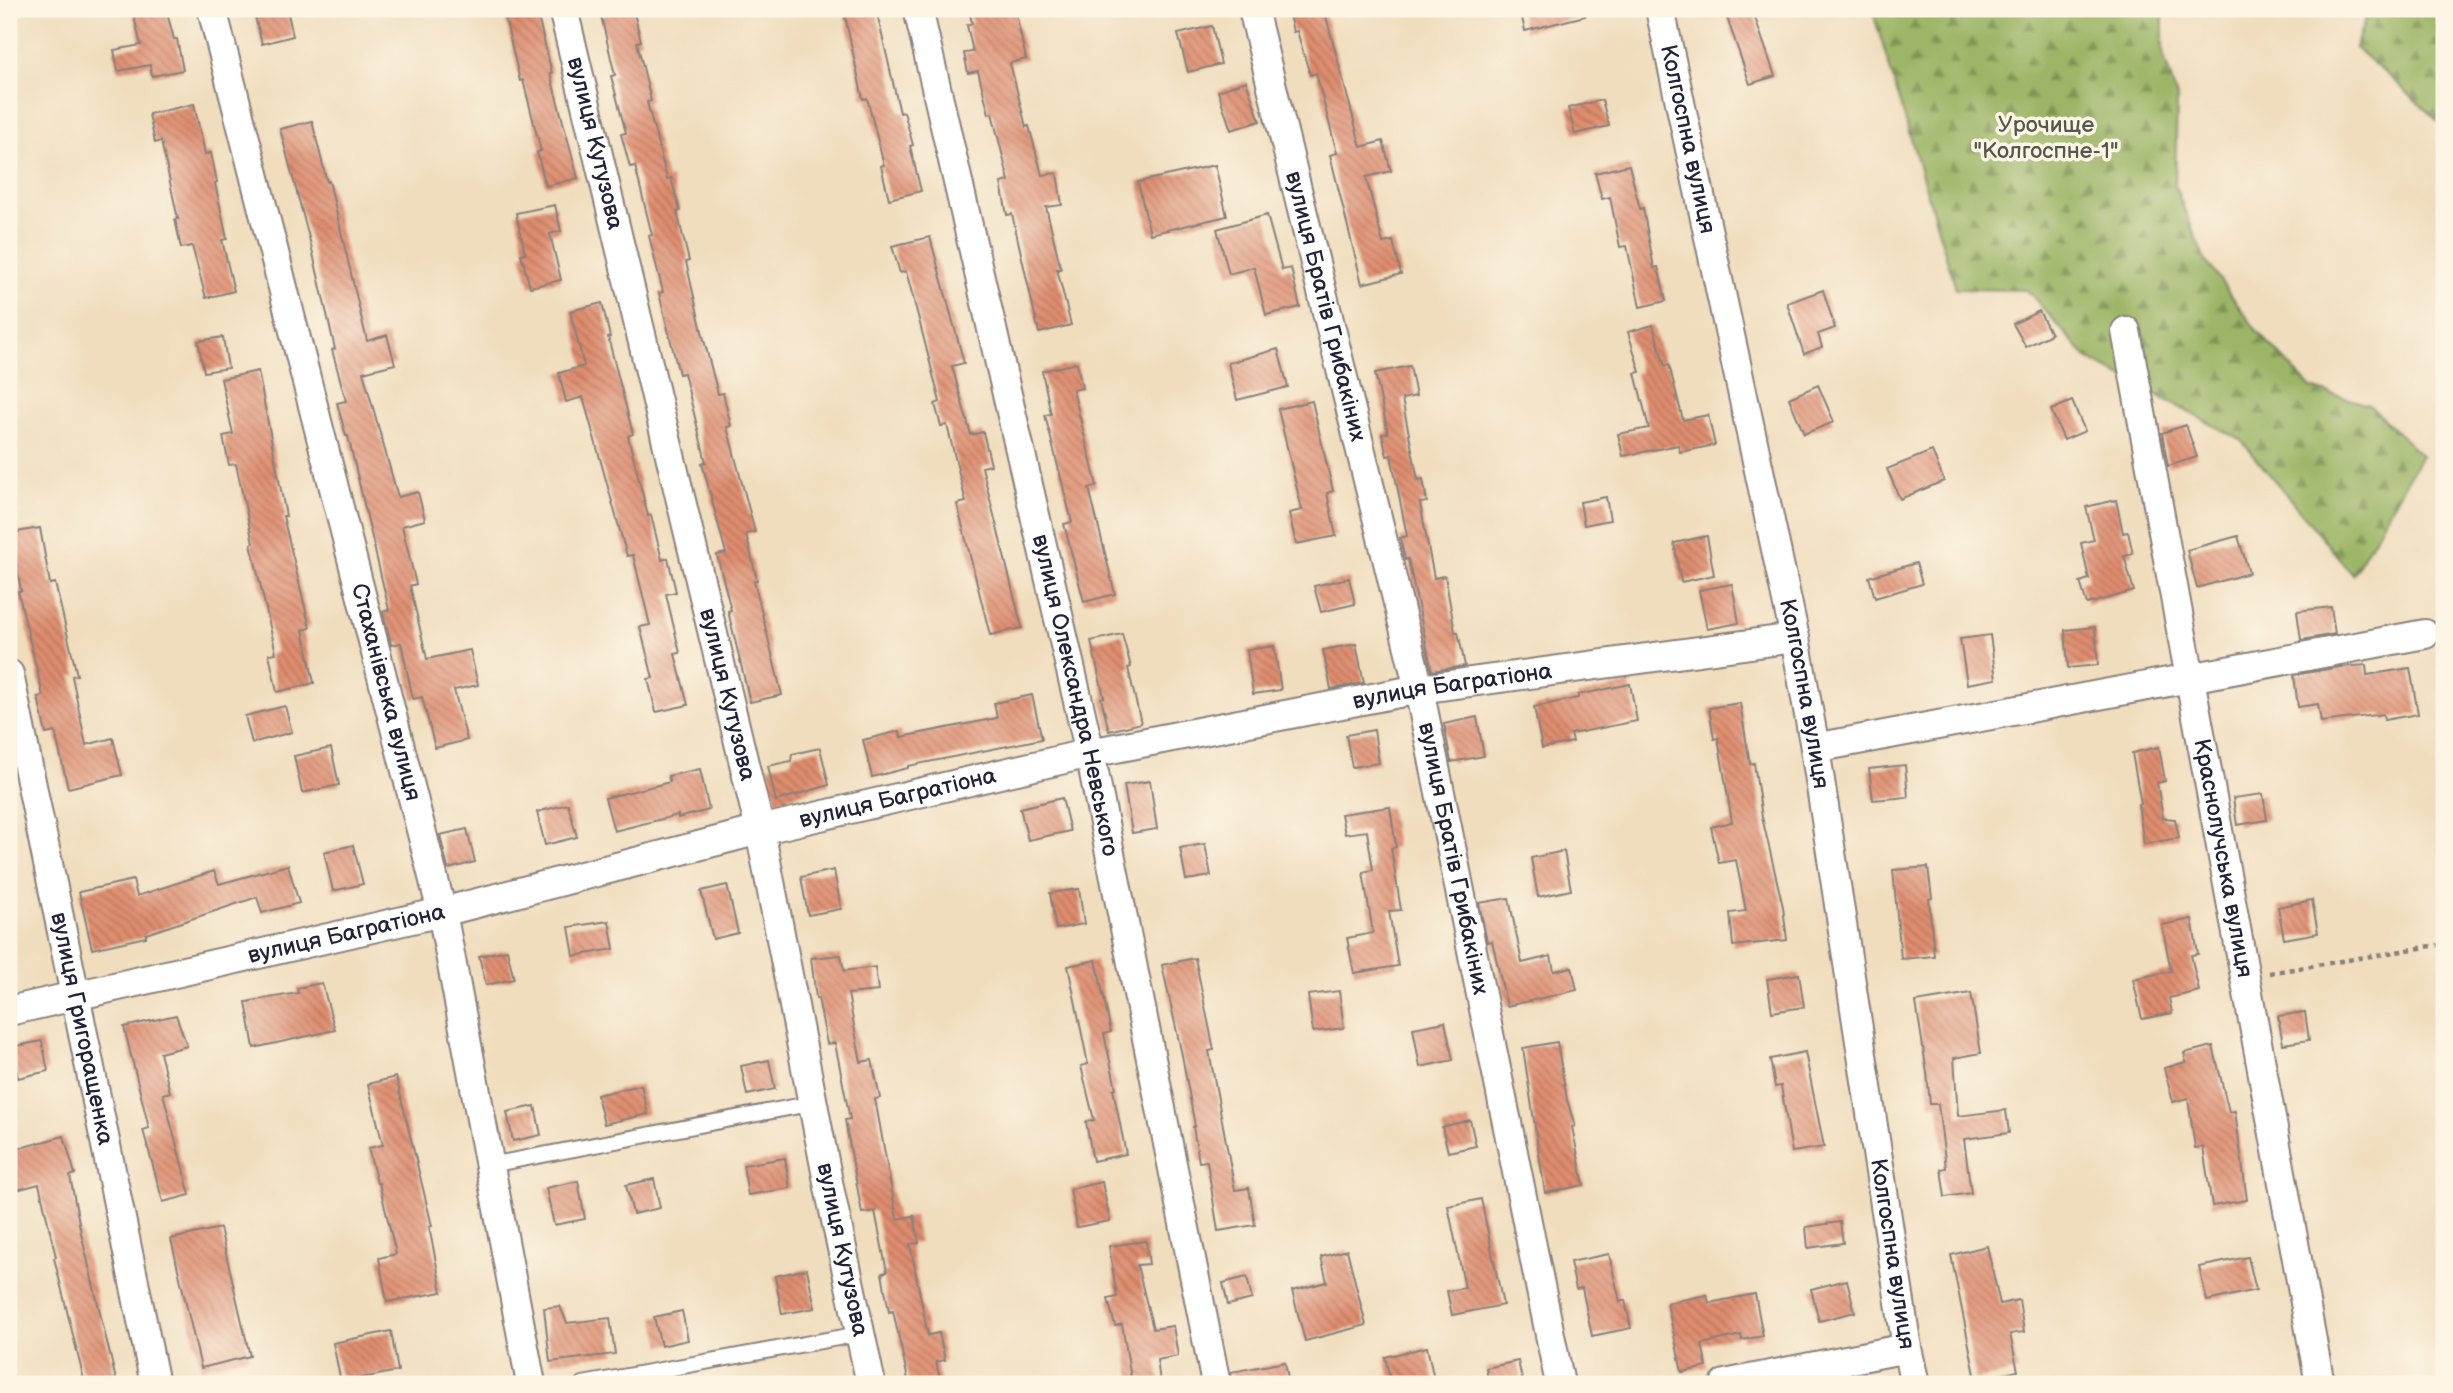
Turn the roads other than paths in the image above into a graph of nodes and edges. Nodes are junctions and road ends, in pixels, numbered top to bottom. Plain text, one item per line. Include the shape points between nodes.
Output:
1 (212, 9) edge
2 (563, 9) edge
3 (918, 9) edge
4 (1253, 9) edge
5 (1660, 9) edge
6 (2126, 331) dead end
7 (2425, 634) dead end
8 (1795, 638) junction
9 (9, 674) edge
10 (2191, 679) junction
11 (1419, 689) junction
12 (1815, 748) junction
13 (1090, 753) junction
14 (760, 830) junction
15 (442, 912) junction
16 (76, 994) junction
17 (9, 1011) edge
18 (814, 1103) junction
19 (490, 1165) junction
20 (860, 1334) junction
21 (1907, 1348) junction
22 (155, 1384) edge
23 (531, 1384) edge
24 (583, 1384) edge
25 (871, 1384) edge
26 (1216, 1384) edge
27 (1560, 1384) edge
28 (1725, 1384) edge
29 (1915, 1384) edge
30 (2320, 1384) edge

1 - 15 street, Стаханівська вулиця
2 - 14 street, вулиця Кутузова
3 - 13 street, вулиця Олександра Невського
4 - 11 street, вулиця Братів Грибакіних
5 - 8 street, Колгоспна вулиця
6 - 10 street, Краснолучська вулиця
7 - 10 street
8 - 11 street, вулиця Багратіона
8 - 12 street, Колгоспна вулиця
9 - 16 street, вулиця Григоращенка
10 - 12 street
10 - 30 street, Краснолучська вулиця
11 - 13 street, вулиця Багратіона
11 - 27 street, вулиця Братів Грибакіних
12 - 21 street, Колгоспна вулиця
13 - 14 street, вулиця Багратіона
13 - 26 street, вулиця Олександра Невського
14 - 15 street, вулиця Багратіона
14 - 18 street, вулиця Кутузова
15 - 16 street, вулиця Багратіона
15 - 19 street, Стаханівська вулиця
16 - 17 street, вулиця Багратіона
16 - 22 street, вулиця Григоращенка
18 - 19 lane
18 - 20 street, вулиця Кутузова
19 - 23 street, Стаханівська вулиця
20 - 24 lane
20 - 25 street, вулиця Кутузова
21 - 28 street
21 - 29 street, Колгоспна вулиця

